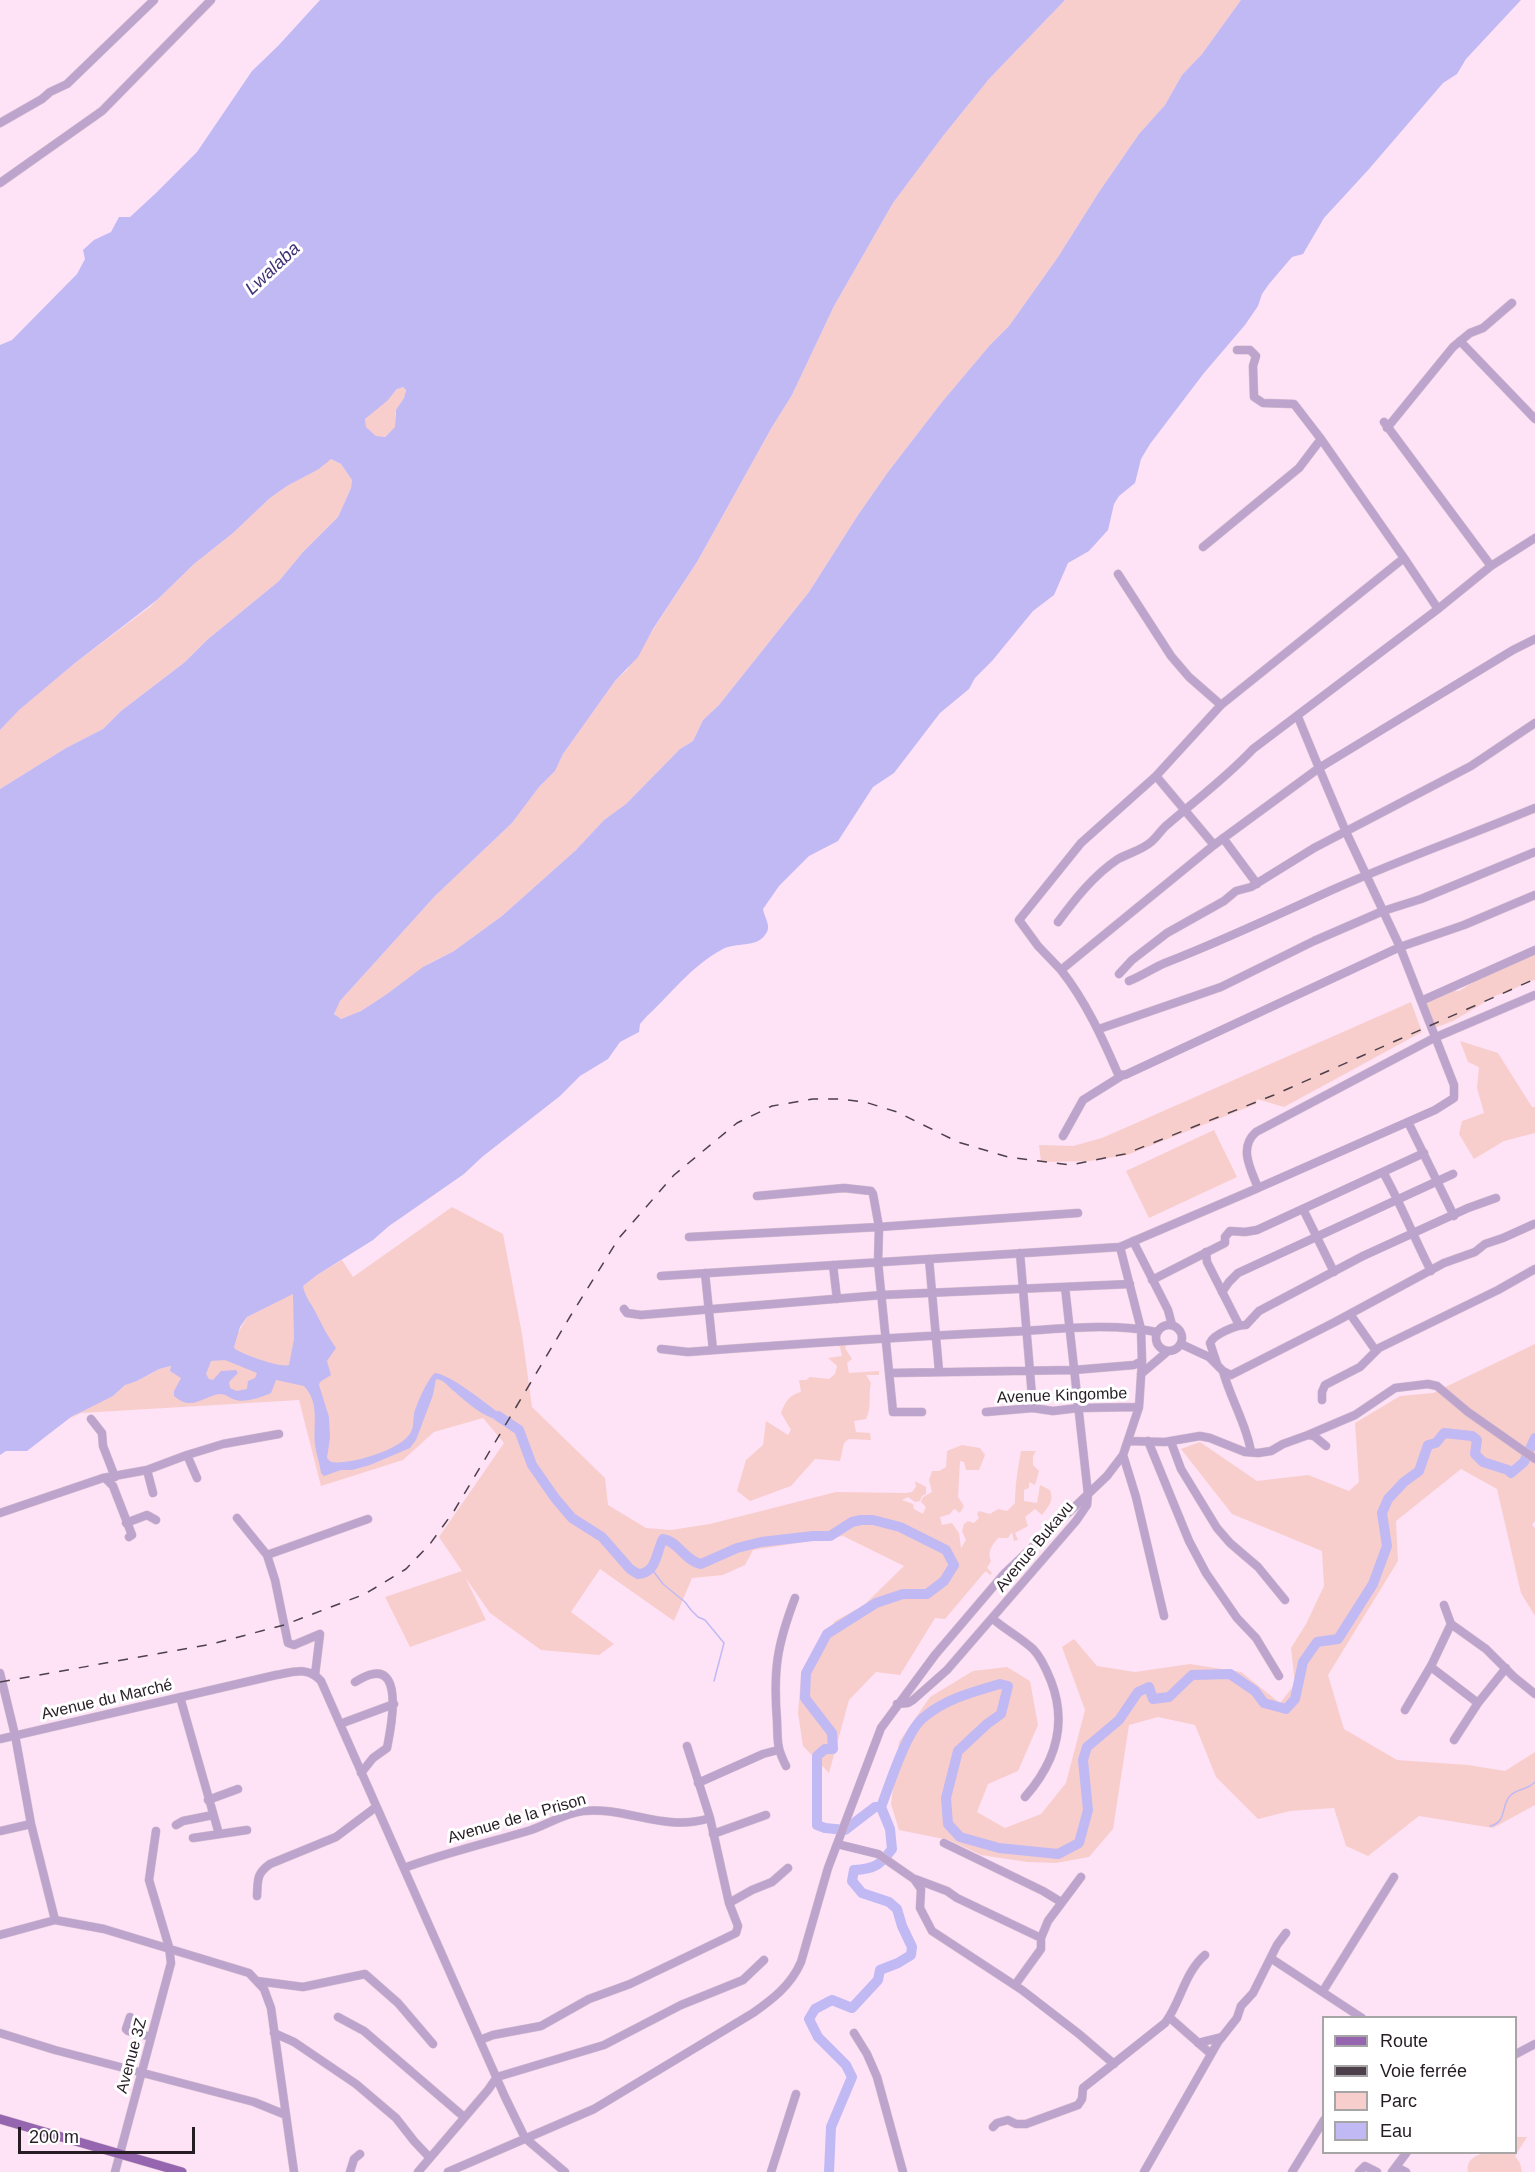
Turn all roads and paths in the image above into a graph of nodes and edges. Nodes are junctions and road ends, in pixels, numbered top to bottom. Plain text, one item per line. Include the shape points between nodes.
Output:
1 (154, 0) edge
2 (211, 0) edge
3 (0, 123) edge
4 (0, 183) edge
5 (1512, 303) dead end
6 (1460, 341) junction
7 (1237, 350) dead end
8 (1535, 419) edge
9 (1321, 439) junction
10 (1535, 538) edge
11 (1203, 547) dead end
12 (1404, 558) junction
13 (1491, 566) junction
14 (1118, 574) dead end
15 (1438, 609) junction
16 (1535, 639) edge
17 (1221, 705) junction
18 (1298, 717) junction
19 (1535, 723) edge
20 (1319, 768) junction
21 (1156, 776) junction
22 (1535, 808) edge
23 (1185, 811) junction
24 (1346, 832) junction
25 (1223, 838) junction
26 (1214, 845) junction
27 (1535, 852) edge
28 (1366, 875) junction
29 (1257, 884) junction
30 (1535, 895) edge
31 (1383, 911) junction
32 (1058, 922) dead end
33 (1400, 947) junction
34 (1535, 950) edge
35 (1061, 970) junction
36 (1119, 974) dead end
37 (1129, 981) dead end
38 (1535, 995) edge
39 (1420, 1001) junction
40 (1099, 1029) junction
41 (1434, 1038) junction
42 (1123, 1075) junction
43 (1408, 1122) junction
44 (1063, 1136) dead end
45 (1424, 1153) junction
46 (1383, 1172) junction
47 (1453, 1174) dead end
48 (1437, 1181) junction
49 (1258, 1188) junction
50 (757, 1196) dead end
51 (1496, 1198) dead end
52 (1398, 1199) junction
53 (1303, 1209) junction
54 (1078, 1213) dead end
55 (1454, 1216) junction
56 (1534, 1224) edge
57 (879, 1227) junction
58 (1412, 1235) junction
59 (689, 1237) dead end
60 (1316, 1237) junction
61 (1133, 1241) junction
62 (1120, 1247) junction
63 (1206, 1252) junction
64 (1020, 1253) junction
65 (929, 1259) junction
66 (878, 1262) junction
67 (833, 1265) junction
68 (1535, 1269) edge
69 (1431, 1271) junction
70 (1334, 1272) junction
71 (705, 1273) junction
72 (661, 1276) dead end
73 (1152, 1280) junction
74 (1130, 1284) junction
75 (1065, 1287) junction
76 (1023, 1289) junction
77 (1222, 1292) junction
78 (932, 1293) junction
79 (882, 1295) junction
80 (837, 1299) junction
81 (709, 1309) junction
82 (624, 1310) dead end
83 (1350, 1314) junction
84 (1172, 1325) junction
85 (1239, 1325) junction
86 (1070, 1329) junction
87 (1141, 1329) junction
88 (1027, 1331) junction
89 (936, 1335) junction
90 (1156, 1335) junction
91 (886, 1337) junction
92 (1181, 1344) junction
93 (661, 1349) dead end
94 (713, 1350) junction
95 (1168, 1351) junction
96 (1376, 1351) junction
97 (1142, 1357) junction
98 (1220, 1368) junction
99 (1030, 1370) junction
100 (1074, 1370) junction
101 (939, 1371) junction
102 (890, 1373) junction
103 (1141, 1374) junction
104 (1322, 1400) dead end
105 (1139, 1407) junction
106 (1033, 1408) junction
107 (1078, 1408) junction
108 (922, 1412) dead end
109 (986, 1412) dead end
110 (91, 1419) dead end
111 (279, 1434) dead end
112 (1308, 1435) junction
113 (1129, 1441) junction
114 (1148, 1441) junction
115 (1171, 1442) junction
116 (1326, 1446) dead end
117 (1251, 1452) junction
118 (187, 1455) junction
119 (1123, 1455) junction
120 (1534, 1457) edge
121 (147, 1470) junction
122 (115, 1477) junction
123 (105, 1478) junction
124 (197, 1478) dead end
125 (153, 1493) dead end
126 (1088, 1494) junction
127 (0, 1513) edge
128 (237, 1518) dead end
129 (368, 1519) dead end
130 (156, 1520) dead end
131 (126, 1523) junction
132 (129, 1537) dead end
133 (267, 1555) junction
134 (795, 1598) dead end
135 (1285, 1600) dead end
136 (1444, 1605) dead end
137 (1164, 1616) dead end
138 (992, 1618) junction
139 (1451, 1624) junction
140 (1431, 1667) junction
141 (1506, 1668) junction
142 (0, 1673) edge
143 (315, 1674) junction
144 (1279, 1676) dead end
145 (355, 1682) dead end
146 (1535, 1694) edge
147 (180, 1697) junction
148 (1478, 1703) junction
149 (394, 1704) junction
150 (897, 1704) junction
151 (1405, 1710) dead end
152 (340, 1724) junction
153 (15, 1735) junction
154 (0, 1739) edge
155 (1454, 1740) dead end
156 (687, 1746) dead end
157 (778, 1750) junction
158 (786, 1766) dead end
159 (361, 1773) junction
160 (698, 1783) junction
161 (238, 1789) dead end
162 (1025, 1797) dead end
163 (208, 1800) junction
164 (376, 1807) junction
165 (213, 1815) junction
166 (766, 1815) dead end
167 (710, 1818) junction
168 (31, 1824) junction
169 (176, 1825) dead end
170 (247, 1830) dead end
171 (0, 1831) edge
172 (156, 1832) dead end
173 (219, 1834) junction
174 (713, 1834) junction
175 (193, 1838) dead end
176 (837, 1842) junction
177 (944, 1844) dead end
178 (404, 1868) junction
179 (788, 1868) dead end
180 (1081, 1877) dead end
181 (1394, 1877) dead end
182 (914, 1879) junction
183 (257, 1896) dead end
184 (1061, 1902) junction
185 (729, 1903) junction
186 (55, 1920) junction
187 (1286, 1933) dead end
188 (0, 1935) edge
189 (1041, 1938) junction
190 (169, 1947) junction
191 (1205, 1955) dead end
192 (1272, 1959) junction
193 (764, 1960) dead end
194 (257, 1981) junction
195 (1015, 1985) junction
196 (1323, 1991) junction
197 (1359, 2016) edge
198 (130, 2017) dead end
199 (338, 2017) dead end
200 (1169, 2018) junction
201 (0, 2033) edge
202 (274, 2033) junction
203 (854, 2033) dead end
204 (151, 2037) junction
205 (1222, 2037) junction
206 (480, 2040) junction
207 (1197, 2043) junction
208 (434, 2044) dead end
209 (1535, 2044) edge
210 (1517, 2053) edge
211 (1211, 2054) junction
212 (1114, 2064) junction
213 (142, 2072) junction
214 (496, 2077) junction
215 (796, 2094) dead end
216 (286, 2115) junction
217 (464, 2117) junction
218 (0, 2119) edge
219 (1322, 2122) edge
220 (993, 2127) dead end
221 (525, 2138) junction
222 (120, 2154) junction
223 (360, 2154) dead end
224 (1406, 2154) edge
225 (429, 2157) junction
226 (421, 2170) edge
227 (1394, 2170) edge
228 (115, 2172) edge
229 (182, 2172) edge
230 (294, 2172) edge
231 (350, 2172) edge
232 (448, 2172) edge
233 (565, 2172) edge
234 (771, 2172) edge
235 (903, 2172) edge
236 (1144, 2172) edge
237 (1292, 2172) edge
238 (1359, 2172) edge
239 (1377, 2172) edge
240 (1406, 2172) edge

1 - 3 street via 67,84
2 - 4 street via 102,111
5 - 6 street via 1483,328
6 - 8 street
6 - 13 street via 1386,425
7 - 9 street via 1250,350 1256,357 1254,397 1263,403 1294,404
9 - 11 street via 1299,468
9 - 12 street
10 - 13 street
12 - 15 street
12 - 17 street
13 - 15 street
14 - 17 street via 1171,656
15 - 18 street
16 - 20 street
17 - 21 street
18 - 20 street
18 - 23 street via 1253,749
19 - 24 street via 1471,766
20 - 24 street
20 - 25 street
21 - 23 street
21 - 35 street via 1081,843 1019,920
22 - 28 street
23 - 26 street
23 - 32 street via 1149,843 1106,868
24 - 28 street
24 - 29 street
25 - 26 street
25 - 29 street
26 - 35 street
27 - 31 street
28 - 31 street
28 - 37 street
29 - 36 street via 1236,891 1167,933
30 - 33 street
31 - 33 street
31 - 40 street via 1221,987
33 - 39 street
33 - 42 street
34 - 39 street
35 - 40 street
38 - 41 street
39 - 41 street
40 - 42 street via 1118,1074
41 - 43 street via 1454,1086 1454,1098
41 - 49 street via 1250,1137 1247,1158
42 - 44 street via 1083,1100
43 - 45 street
43 - 49 street
45 - 46 street
45 - 48 street
46 - 52 street
46 - 53 street
47 - 48 street
48 - 52 street
48 - 55 street
49 - 61 street
50 - 57 street via 844,1188 871,1191
51 - 55 street
52 - 58 street
52 - 60 street
53 - 60 street
53 - 63 street via 1256,1230 1230,1231 1225,1244
54 - 57 street
55 - 58 street
56 - 69 street
57 - 59 street
57 - 66 street
58 - 69 street
58 - 70 street
60 - 70 street
60 - 77 street via 1238,1273
61 - 62 street
61 - 73 street
62 - 64 street
62 - 74 street
63 - 73 street
63 - 77 street via 1206,1262
64 - 65 street
64 - 76 street
65 - 66 street
65 - 78 street
66 - 67 street
66 - 79 street
67 - 71 street
67 - 80 street
68 - 96 street
69 - 83 street
70 - 85 street via 1259,1311 1248,1324
71 - 72 street
71 - 81 street
73 - 84 street
74 - 75 street
74 - 87 street
75 - 76 street
75 - 86 street, Avenue Bukavu
76 - 78 street
76 - 88 street
77 - 85 street
78 - 79 street
78 - 89 street
79 - 80 street
79 - 91 street
80 - 81 street
81 - 82 street via 641,1315
81 - 94 street
83 - 96 street
83 - 98 street via 1231,1375
84 - 90 street via 1163,1326
84 - 92 street via 1181,1332
85 - 98 street via 1211,1340
86 - 87 street
86 - 88 street
86 - 100 street, Avenue Bukavu
87 - 90 street
87 - 97 street
88 - 89 street
88 - 99 street
89 - 91 street
89 - 101 street
90 - 95 street via 1159,1347
90 - 97 street
91 - 94 street
91 - 102 street
92 - 95 street
92 - 98 street via 1209,1357
93 - 94 street
95 - 103 street
96 - 104 street via 1360,1367 1325,1385
97 - 100 street via 1134,1365
97 - 103 street
98 - 117 street
99 - 100 street
99 - 101 street
99 - 106 street
100 - 107 street, Avenue Bukavu
101 - 102 street
102 - 108 street via 894,1413
103 - 105 street
105 - 107 street, Avenue Kingombe
105 - 113 street
106 - 107 street, Avenue Kingombe
106 - 109 street, Avenue Kingombe
107 - 126 street, Avenue Bukavu
110 - 122 street via 103,1434 103,1446
111 - 118 street
112 - 116 street
112 - 117 street via 1271,1451
112 - 120 street via 1355,1415 1395,1388 1428,1384 1437,1386
113 - 114 street
113 - 119 street
114 - 115 street
114 - 144 street via 1206,1573 1256,1638
115 - 117 street via 1200,1436
115 - 135 street via 1181,1469 1217,1528
118 - 121 street
118 - 124 street
119 - 126 street
119 - 137 street
121 - 122 street
121 - 125 street
122 - 123 street
123 - 127 street
123 - 131 street via 113,1486
126 - 138 street, Avenue Bukavu via 1085,1509 1076,1521
126 - 150 street via 1004,1574
128 - 133 street
129 - 133 street
130 - 131 street via 147,1515
131 - 132 street via 132,1535
133 - 143 street via 288,1643 294,1645 320,1634
134 - 157 street via 777,1653 774,1677
136 - 139 street
138 - 150 street, Avenue Bukavu via 947,1670 908,1703
138 - 162 street via 1034,1650 1055,1691 1059,1720 1055,1744 1047,1768
139 - 140 street
139 - 141 street
140 - 148 street
140 - 151 street
141 - 146 street
141 - 148 street
142 - 153 street
143 - 147 street, Avenue du Marché via 301,1670
143 - 152 street
145 - 149 street via 373,1673 382,1675 388,1681
147 - 153 street, Avenue du Marché
147 - 163 street
148 - 155 street
149 - 152 street
149 - 159 street via 387,1748
150 - 176 street via 881,1728
152 - 159 street
153 - 154 street, Avenue du Marché
153 - 168 street
156 - 160 street
157 - 158 street
157 - 160 street
159 - 164 street
160 - 167 street
161 - 163 street
163 - 165 street
164 - 178 street
164 - 183 street via 336,1837 270,1864 258,1877
165 - 169 street
165 - 173 street
166 - 174 street
167 - 174 street
167 - 178 street, Avenue de la Prison via 681,1824 605,1810 581,1811
168 - 171 street
168 - 186 street
170 - 173 street
172 - 190 street via 149,1883
173 - 175 street
174 - 185 street
176 - 182 street via 878,1854
176 - 221 street via 801,1962 795,1976 774,1999 594,2109
177 - 184 street
178 - 206 street
179 - 185 street via 772,1882
180 - 184 street
181 - 196 street
182 - 189 street via 947,1891
182 - 195 street via 921,1889 920,1908 931,1930
184 - 189 street
185 - 206 street via 738,1926 733,1935 589,1999 541,2025
186 - 188 street
186 - 190 street
187 - 192 street
189 - 195 street via 1041,1949
190 - 194 street via 244,1970
190 - 204 street, Avenue 3Z via 171,1963
191 - 200 street via 1195,1964
192 - 196 street
192 - 205 street
193 - 214 street via 743,1980 681,2005 604,2045
194 - 202 street via 271,2008
194 - 208 street via 303,1987 365,1974 398,2003
195 - 212 street
196 - 197 street
198 - 204 street via 128,2031
199 - 217 street via 364,2031
200 - 207 street
200 - 212 street
201 - 213 street
202 - 216 street
202 - 225 street via 356,2084 396,2118
203 - 235 street via 877,2077
204 - 213 street, Avenue 3Z
205 - 207 street
205 - 211 street
206 - 214 street
207 - 211 street
209 - 210 street
211 - 236 street
212 - 220 street via 1082,2089 1078,2105 1026,2124 1008,2120
213 - 216 street via 254,2102
213 - 222 street, Avenue 3Z
214 - 217 street
214 - 221 street
215 - 234 street
216 - 230 street
217 - 225 street
218 - 222 main road
219 - 237 street
221 - 232 street
221 - 233 street
222 - 228 street, Avenue 3Z
222 - 229 main road
223 - 231 street
224 - 227 street
225 - 226 street
227 - 240 street
238 - 239 street via 1364,2166

